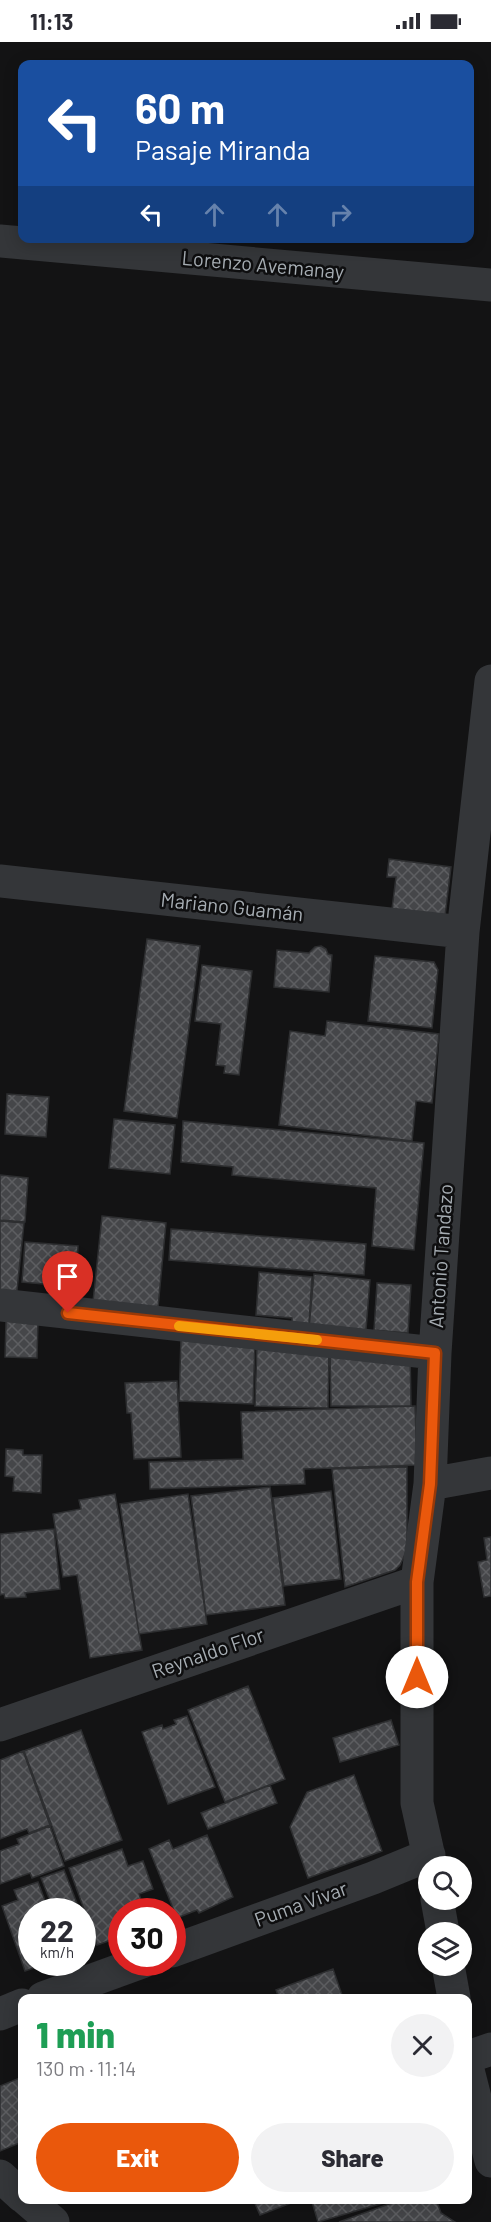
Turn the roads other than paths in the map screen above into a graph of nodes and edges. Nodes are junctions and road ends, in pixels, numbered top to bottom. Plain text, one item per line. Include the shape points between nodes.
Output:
1 (0, 241) edge
2 (18, 243) edge
3 (22, 243) edge
4 (491, 285) edge
5 (491, 681) edge
6 (0, 881) edge
7 (463, 932) junction
8 (0, 1305) edge
9 (435, 1353) junction
10 (491, 1473) edge
11 (430, 1484) junction
12 (417, 1582) junction
13 (0, 1725) edge
14 (429, 1856) edge
15 (418, 1864) edge
16 (186, 1946) edge
17 (108, 1974) edge
18 (450, 1976) edge
19 (54, 1994) edge
20 (453, 1994) edge
21 (18, 2007) edge
22 (0, 2014) edge
23 (491, 2049) edge
24 (472, 2056) edge
25 (472, 2086) edge
26 (491, 2161) edge
27 (0, 2176) edge
28 (18, 2192) edge
29 (33, 2204) edge
30 (53, 2222) edge

1 - 2 street, Lorenzo Avemanay
3 - 4 street, Lorenzo Avemanay
5 - 7 street, Antonio Tandazo
6 - 7 street, Mariano Guamán
7 - 9 street, Antonio Tandazo
8 - 9 street
9 - 11 street, Antonio Tandazo
10 - 11 street
11 - 12 street, Antonio Tandazo
12 - 13 street, Reynaldo Flor
12 - 14 street, Antonio Tandazo via 417,1803
15 - 16 street, Puma Vivar
17 - 19 street
18 - 20 street
21 - 22 street
23 - 24 street
25 - 26 street
27 - 28 street
29 - 30 street

